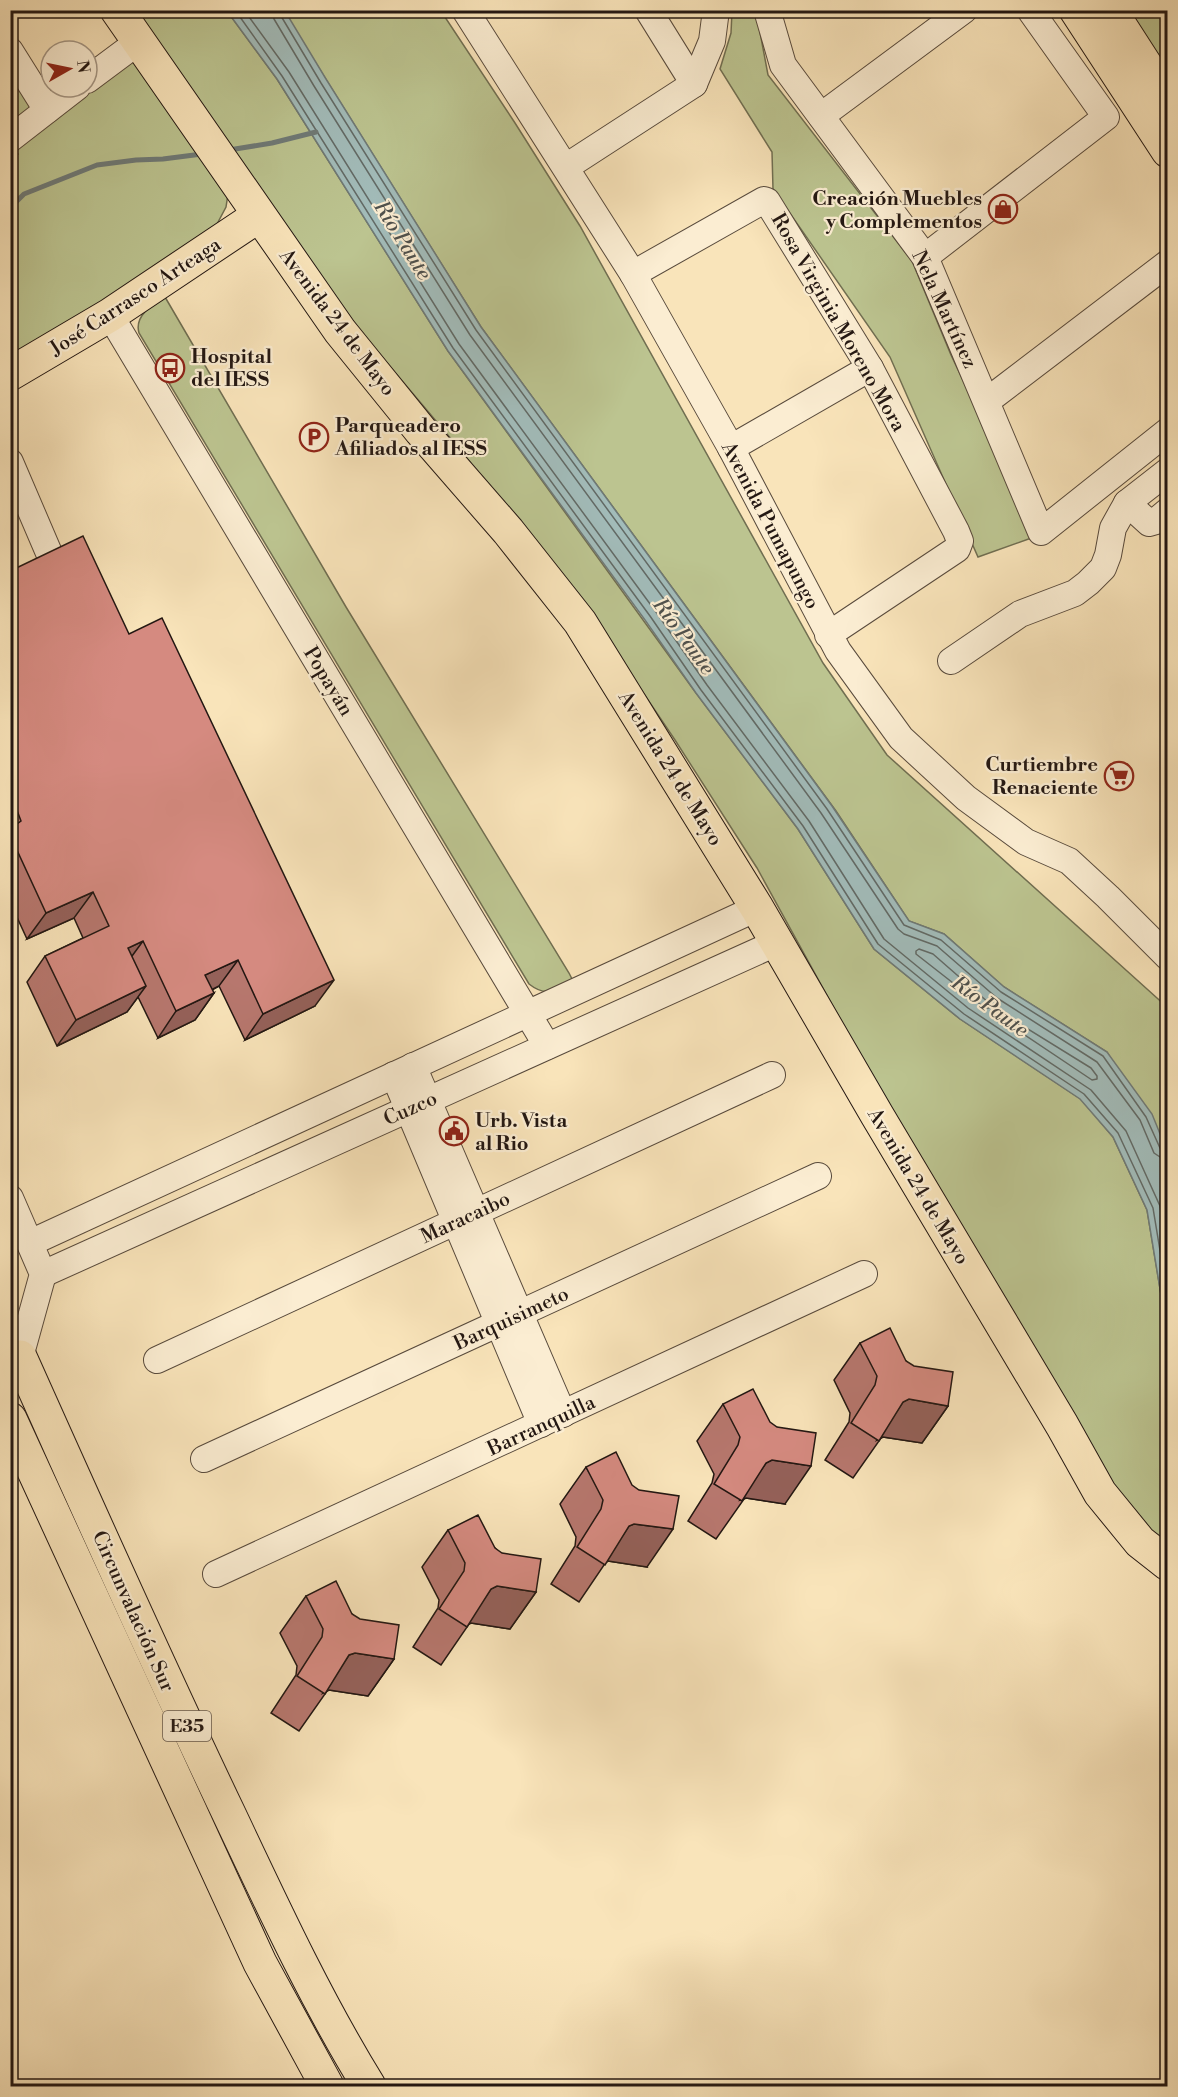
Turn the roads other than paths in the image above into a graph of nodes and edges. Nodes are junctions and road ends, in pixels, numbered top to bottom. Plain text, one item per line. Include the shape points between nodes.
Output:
1 (117, 10) edge
2 (465, 10) edge
3 (648, 10) edge
4 (716, 10) edge
5 (767, 10) edge
6 (964, 10) edge
7 (1030, 10) edge
8 (1076, 10) edge
9 (1110, 10) edge
10 (138, 42) junction
11 (10, 51) edge
12 (99, 71) edge
13 (694, 84) junction
14 (61, 99) edge
15 (1167, 100) edge
16 (47, 110) junction
17 (821, 117) junction
18 (10, 139) edge
19 (1167, 151) edge
20 (566, 167) junction
21 (258, 216) junction
22 (925, 257) junction
23 (1167, 263) edge
24 (633, 274) junction
25 (110, 315) junction
26 (870, 368) junction
27 (10, 374) edge
28 (987, 401) junction
29 (1167, 431) edge
30 (731, 448) junction
31 (10, 462) edge
32 (1167, 471) edge
33 (1126, 503) junction
34 (1167, 511) edge
35 (55, 567) edge
36 (828, 635) junction
37 (951, 661) dead end
38 (757, 908) junction
39 (776, 943) junction
40 (1167, 957) edge
41 (527, 1014) junction
42 (547, 1046) junction
43 (403, 1071) junction
44 (772, 1076) dead end
45 (418, 1105) junction
46 (818, 1176) dead end
47 (10, 1198) edge
48 (466, 1217) junction
49 (30, 1243) junction
50 (43, 1274) junction
51 (864, 1274) dead end
52 (509, 1319) junction
53 (20, 1357) joint
54 (158, 1360) dead end
55 (10, 1419) edge
56 (552, 1419) junction
57 (204, 1459) dead end
58 (1167, 1564) edge
59 (216, 1574) dead end
60 (327, 2086) edge
61 (369, 2086) edge

1 - 10 main road, Avenida 24 de Mayo
2 - 20 street, Avenida Pumapungo
3 - 13 street
4 - 13 street via 712,41
5 - 17 street, Nela Martínez via 783,65
6 - 17 street
7 - 22 street via 1106,117
8 - 19 main road
9 - 15 main road
10 - 12 street
10 - 21 main road, Avenida 24 de Mayo
11 - 16 street
13 - 20 street
14 - 16 street
16 - 18 street
17 - 22 street, Nela Martínez
20 - 24 street, Avenida Pumapungo
21 - 25 main road, José Carrasco Arteaga
21 - 38 main road, Avenida 24 de Mayo via 340,331 580,622
22 - 28 street, Nela Martínez
23 - 28 street
24 - 26 street, Rosa Virginia Moreno Mora via 767,201
24 - 30 street, Avenida Pumapungo
25 - 27 main road, José Carrasco Arteaga
25 - 41 street, Popayán
26 - 30 street
26 - 36 street, Rosa Virginia Moreno Mora via 960,541 957,549
28 - 29 street, Nela Martínez via 1041,532
30 - 36 street, Avenida Pumapungo
31 - 35 street
32 - 33 street
33 - 34 street via 1149,523
33 - 37 street via 1113,528 1102,568 1088,583 1020,614
36 - 40 street, Avenida Pumapungo via 901,738 974,804 1026,842 1069,861
38 - 39 main road, Avenida 24 de Mayo
38 - 41 street, Cuzco
39 - 42 street, Cuzco
39 - 58 main road, Avenida 24 de Mayo via 1100,1493 1140,1542
41 - 42 street, Popayán
41 - 43 street, Cuzco
42 - 45 street, Cuzco
43 - 45 street
43 - 49 street, Cuzco
44 - 48 street, Maracaibo
45 - 48 street
45 - 50 street, Cuzco
46 - 52 street, Barquisimeto
47 - 49 street
48 - 52 street
48 - 54 street, Maracaibo
49 - 50 street
50 - 53 street
51 - 56 street, Barranquilla
52 - 56 street
52 - 57 street, Barquisimeto
53 - 61 main road, Circunvalación Sur / E35 via 268,1897
55 - 60 main road, Circunvalación Sur / E35 via 255,1953
56 - 59 street, Barranquilla

